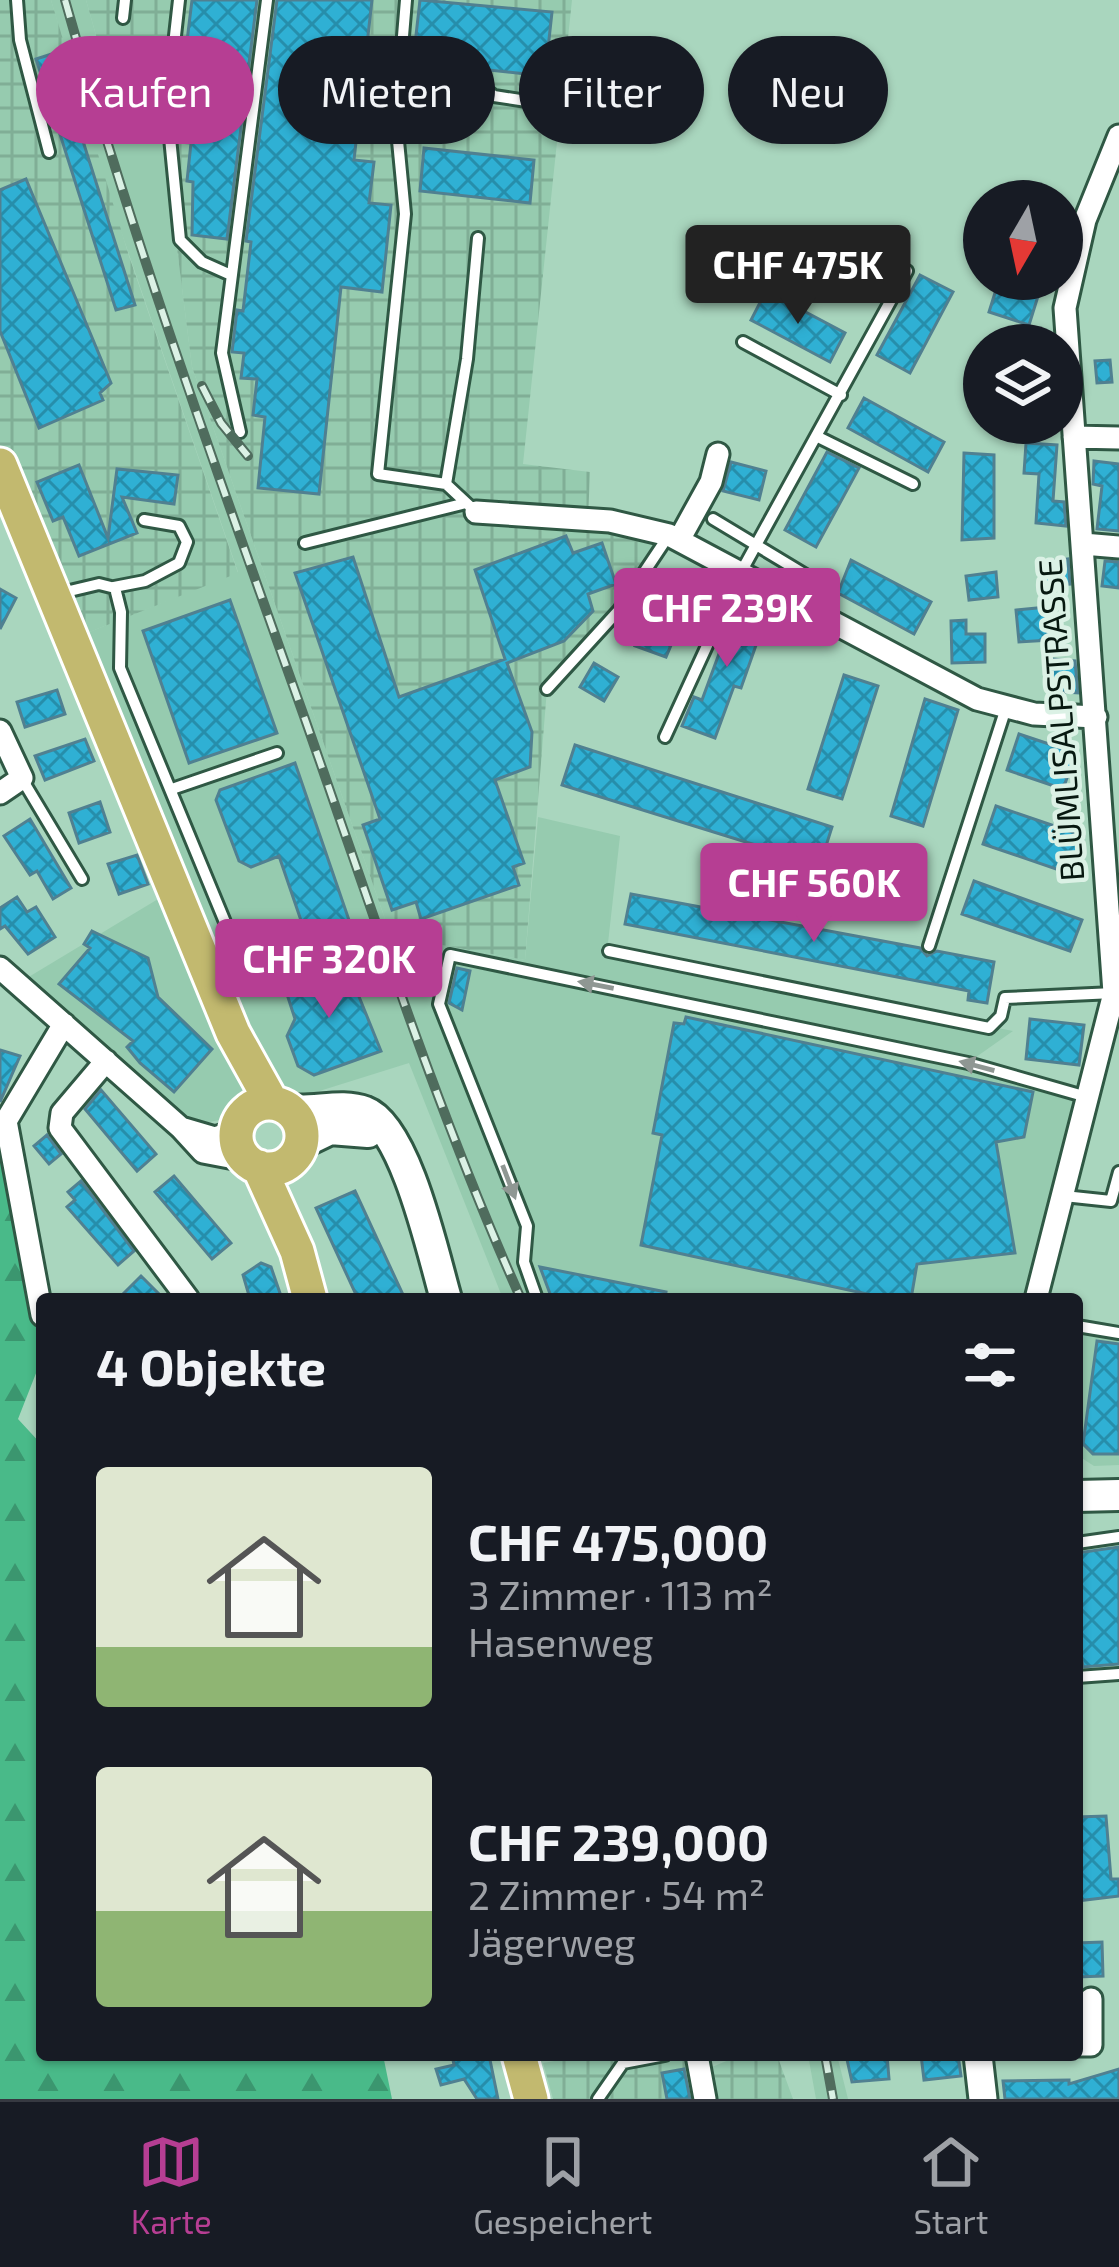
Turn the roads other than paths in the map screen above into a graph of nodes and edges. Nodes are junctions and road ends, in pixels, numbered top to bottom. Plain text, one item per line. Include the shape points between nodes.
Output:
1 (17, 0) edge
2 (125, 0) edge
3 (179, 0) edge
4 (267, 0) edge
5 (406, 0) edge
6 (123, 18) dead end
7 (403, 36) edge
8 (1119, 136) edge
9 (398, 144) edge
10 (50, 152) dead end
11 (478, 238) dead end
12 (908, 271) dead end
13 (231, 275) junction
14 (1069, 324) edge
15 (743, 342) dead end
16 (841, 395) junction
17 (240, 432) dead end
18 (818, 437) junction
19 (1083, 437) edge
20 (1119, 438) edge
21 (1075, 444) edge
22 (718, 454) dead end
23 (0, 465) edge
24 (446, 484) junction
25 (913, 484) dead end
26 (471, 507) junction
27 (713, 519) dead end
28 (144, 520) dead end
29 (674, 538) junction
30 (304, 543) dead end
31 (1083, 544) junction
32 (758, 545) junction
33 (1119, 547) edge
34 (740, 574) junction
35 (114, 587) junction
36 (829, 590) dead end
37 (54, 595) junction
38 (547, 689) dead end
39 (1006, 708) junction
40 (1119, 708) edge
41 (1096, 713) junction
42 (0, 731) edge
43 (665, 737) dead end
44 (277, 753) dead end
45 (22, 778) junction
46 (172, 789) junction
47 (0, 793) edge
48 (82, 879) dead end
49 (1116, 929) edge
50 (367, 942) dead end
51 (929, 946) dead end
52 (609, 951) dead end
53 (0, 968) edge
54 (1114, 993) junction
55 (64, 1024) junction
56 (106, 1061) junction
57 (1090, 1098) junction
58 (3, 1120) edge
59 (267, 1136) junction
60 (1119, 1172) edge
61 (1061, 1195) junction
62 (38, 1293) edge
63 (184, 1293) edge
64 (308, 1293) edge
65 (444, 1293) edge
66 (535, 1293) edge
67 (1037, 1293) edge
68 (1083, 1327) edge
69 (1119, 1333) edge
70 (1119, 1537) edge
71 (1083, 1542) edge
72 (1083, 1545) edge
73 (1093, 1549) dead end
74 (1119, 1674) edge
75 (1083, 1677) edge
76 (1091, 1999) dead end
77 (1083, 2045) edge
78 (522, 2061) edge
79 (634, 2061) edge
80 (699, 2061) edge
81 (979, 2061) edge
82 (531, 2099) edge
83 (598, 2099) edge
84 (705, 2099) edge
85 (983, 2099) edge

1 - 10 lane
2 - 6 lane
3 - 13 lane via 167,106 180,240
4 - 13 lane
5 - 7 lane
8 - 14 street, BLÜMLISALPSTRASSE via 1084,220 1067,286
9 - 24 lane via 405,214 378,475
11 - 24 lane
12 - 16 lane
13 - 17 lane via 222,353
15 - 16 lane
16 - 18 lane
18 - 25 lane
18 - 32 lane
19 - 20 street
21 - 31 street, BLÜMLISALPSTRASSE
22 - 29 street
23 - 37 main road
24 - 26 lane
26 - 29 street via 610,521
26 - 30 lane
27 - 32 lane
28 - 35 lane via 179,526 187,542 179,563
29 - 34 street
29 - 38 lane
31 - 33 street
31 - 41 street, BLÜMLISALPSTRASSE
32 - 34 lane
32 - 36 lane
34 - 39 street
34 - 43 lane
35 - 37 lane
35 - 46 lane via 120,668
37 - 59 main road via 233,1033
39 - 41 street
39 - 51 lane
40 - 41 street
41 - 49 street, BLÜMLISALPSTRASSE
42 - 45 street
44 - 46 lane
45 - 47 street
45 - 48 lane
46 - 50 lane via 239,956 256,974
49 - 54 street, BLÜMLISALPSTRASSE
52 - 54 lane via 988,1028 1005,998
53 - 55 street
54 - 57 street, BLÜMLISALPSTRASSE via 1108,1059
55 - 56 street
55 - 58 street
56 - 59 street via 181,1128 215,1138
56 - 63 street via 62,1113 60,1128
57 - 61 street, BLÜMLISALPSTRASSE
57 -> 66 lane via 968,1063 450,955 439,1004 526,1226 524,1262
58 - 62 street
59 - 64 main road
59 - 65 main road via 342,1129 391,1140
60 - 61 lane via 1111,1201
61 - 67 street, BLÜMLISALPSTRASSE
68 - 69 lane
70 - 71 lane
72 - 73 lane
74 - 75 lane
76 - 77 street via 1091,2045
78 - 82 main road
79 - 83 lane via 623,2063
80 - 84 street
81 - 85 street

